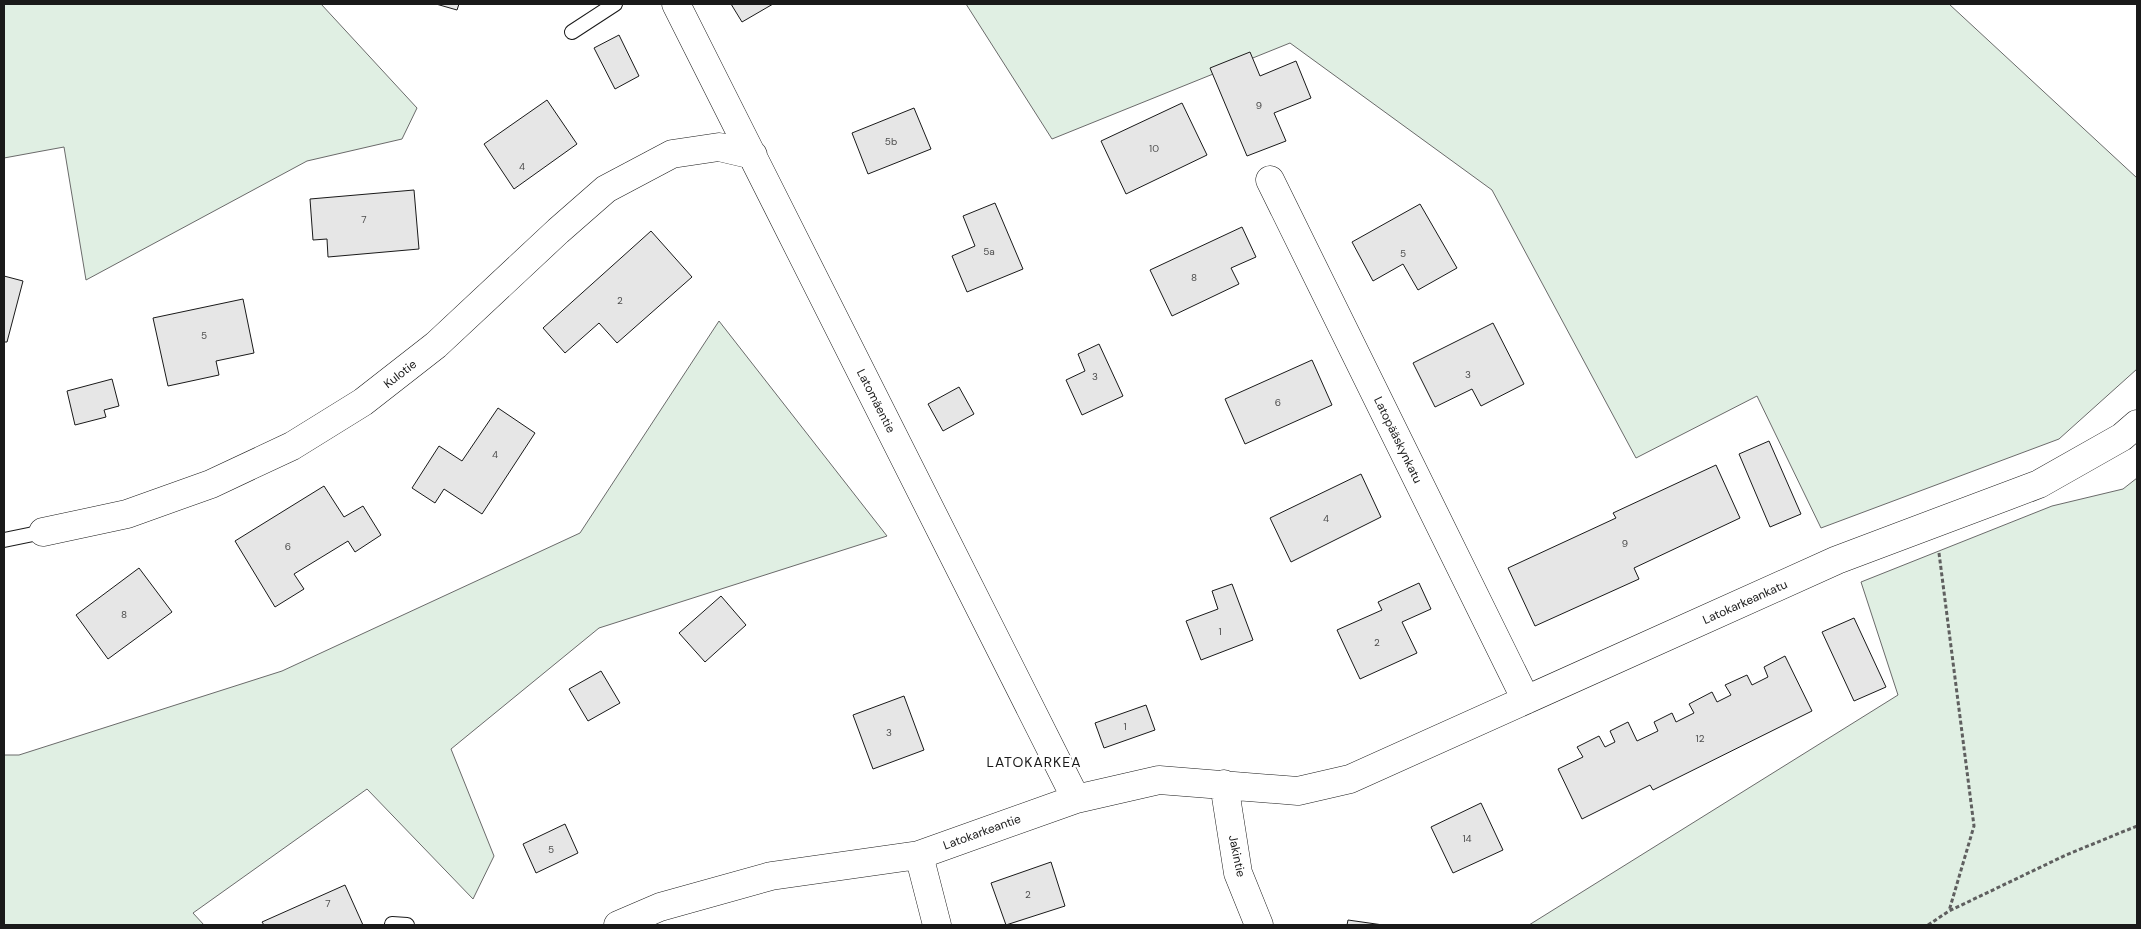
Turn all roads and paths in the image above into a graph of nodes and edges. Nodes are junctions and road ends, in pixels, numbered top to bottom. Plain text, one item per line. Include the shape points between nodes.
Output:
1 (615, 4) edge
2 (676, 4) edge
3 (572, 32) dead end
4 (753, 155) junction
5 (1270, 180) dead end
6 (2137, 424) edge
7 (1936, 522) junction
8 (43, 532) joint
9 (4, 540) edge
10 (1526, 700) junction
11 (1350, 780) joint
12 (1224, 784) junction
13 (1076, 799) junction
14 (2137, 826) edge
15 (919, 855) junction
16 (1949, 911) junction
17 (392, 924) dead end
18 (407, 925) edge
19 (618, 925) edge
20 (937, 925) edge
21 (1259, 925) edge
22 (1928, 925) edge

1 - 3 lane
2 - 4 street, Latomäentie
4 - 8 street, Kulotie via 719,148 672,154 606,189 436,345 363,402 292,446 211,484 127,514
4 - 13 street, Latomäentie
5 - 10 street, Latopääskynkatu
6 - 7 street, Latokarkeankatu via 2122,437 2039,484
7 - 10 street, Latokarkeankatu via 1838,560
7 - 16 path via 1974,826
8 - 9 lane, Kulotie
10 - 11 street, Latokarkeankatu
11 - 12 street, Latokarkeantie via 1298,791
12 - 13 street, Latokarkeantie via 1159,780
12 - 21 street, Jakintie via 1238,873
13 - 15 street, Latokarkeantie
14 - 16 path via 2066,855
15 - 19 street, Latokarkeantie via 771,876 660,907
15 - 20 street
16 - 22 path
17 - 18 lane

